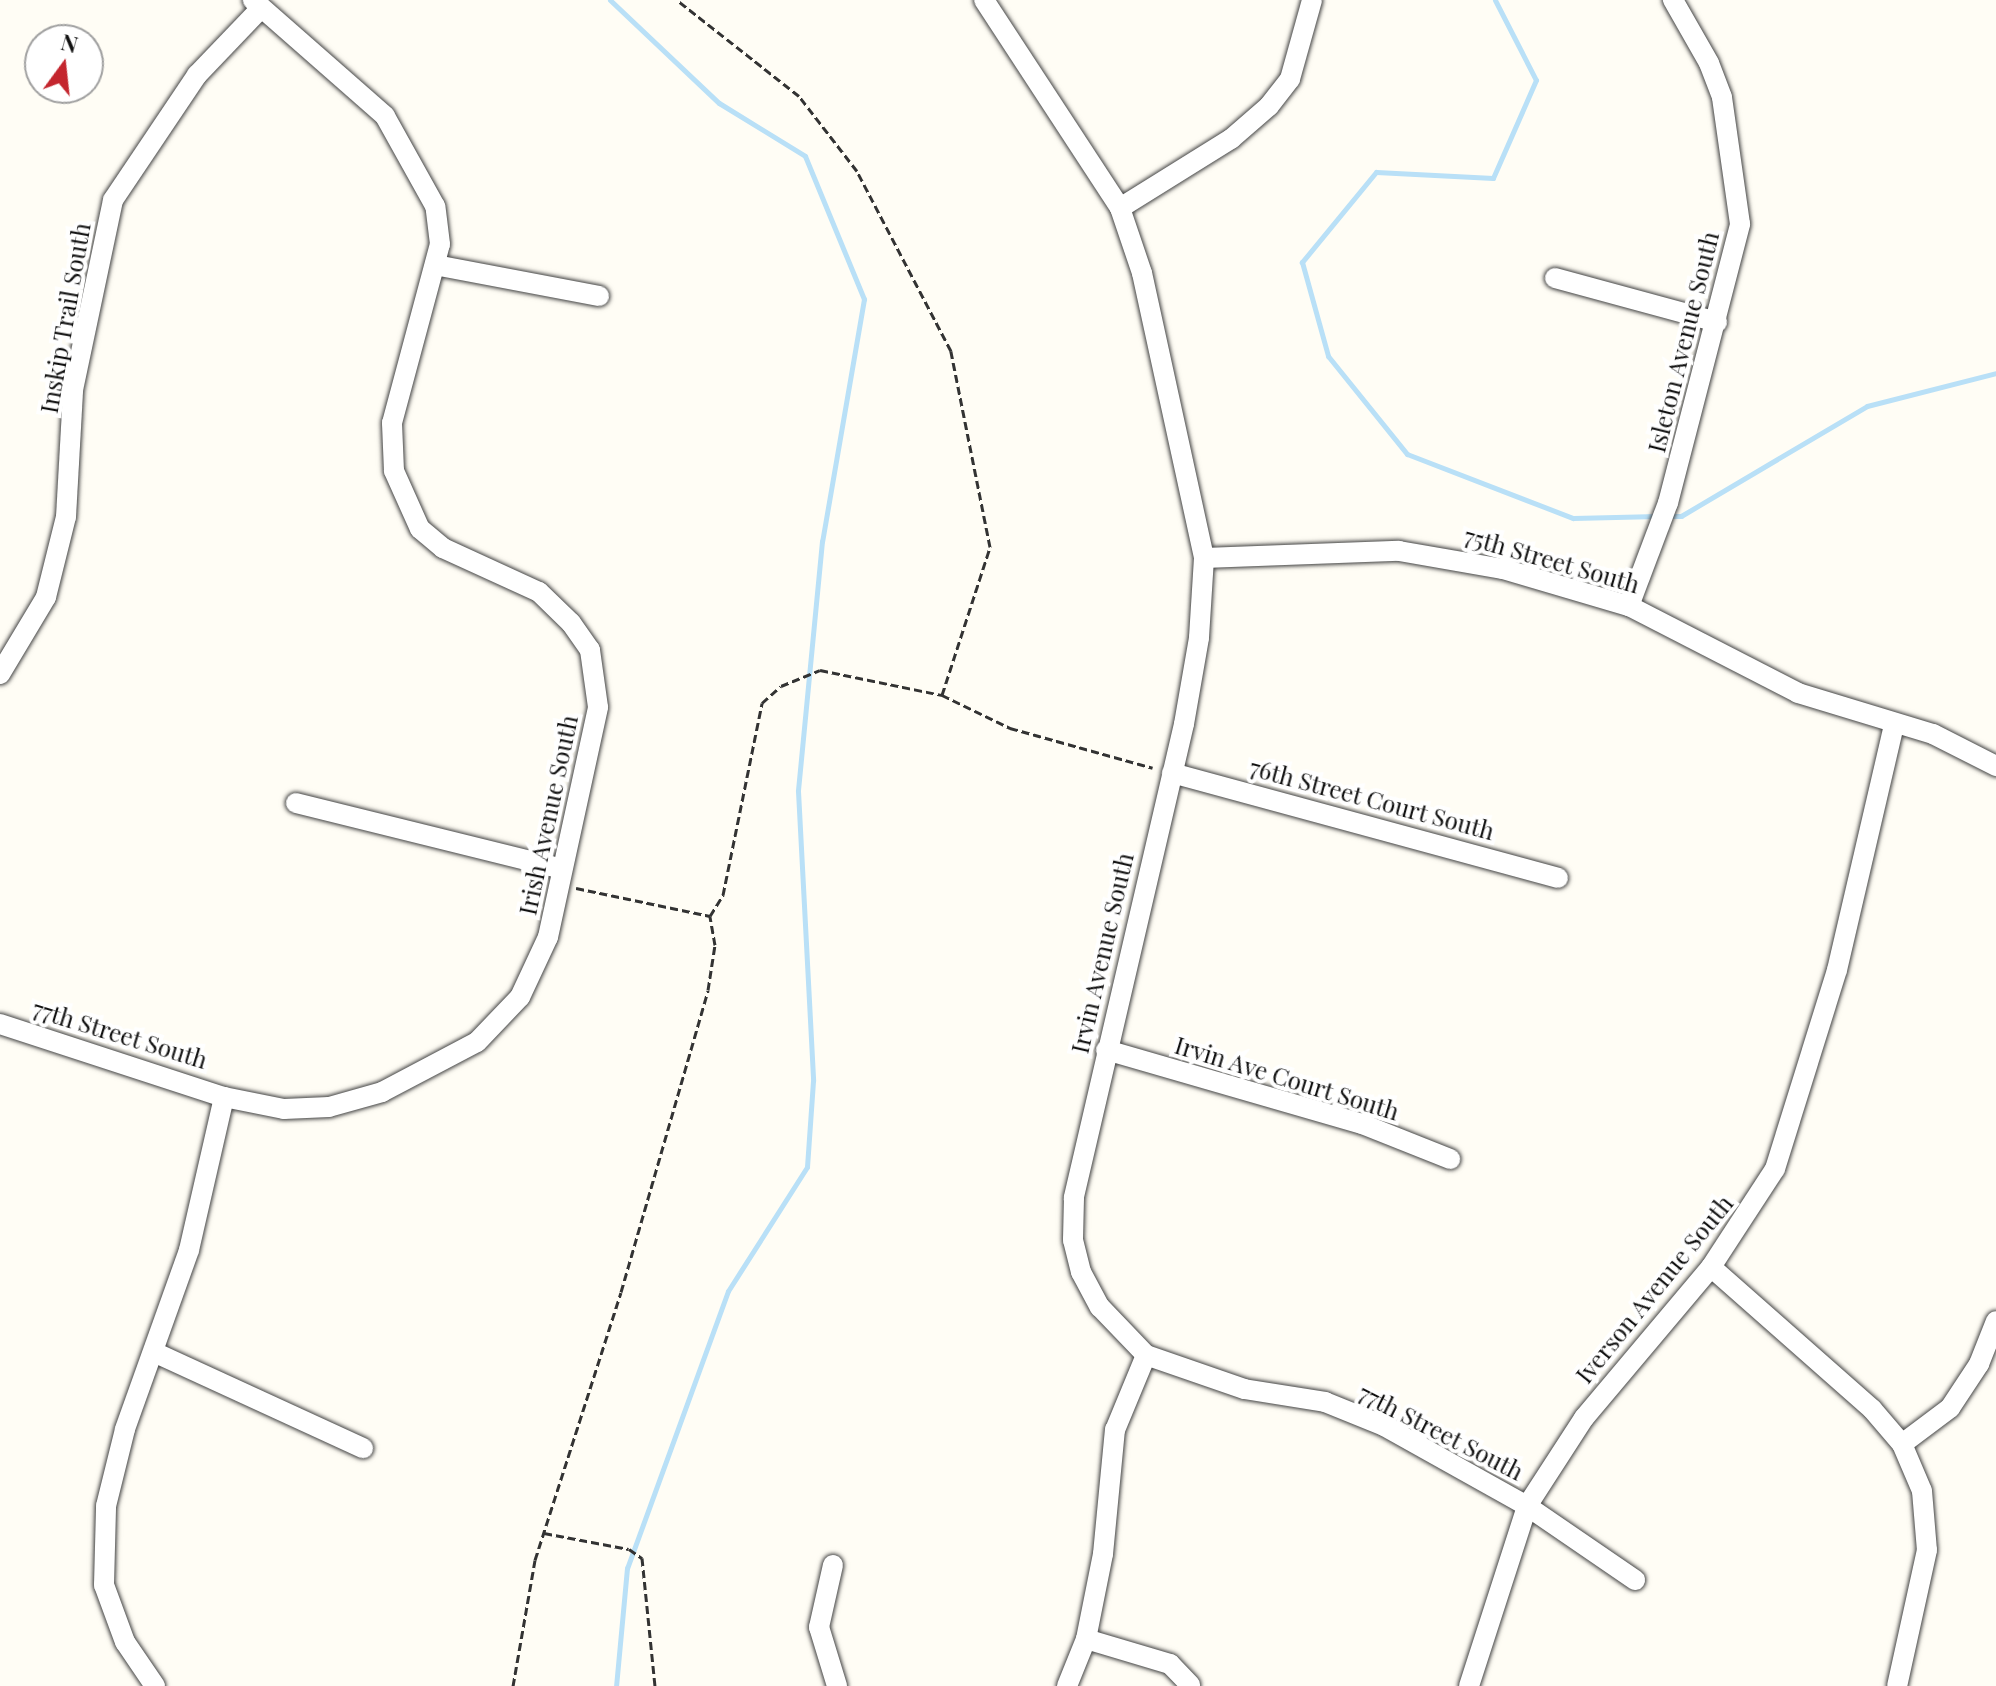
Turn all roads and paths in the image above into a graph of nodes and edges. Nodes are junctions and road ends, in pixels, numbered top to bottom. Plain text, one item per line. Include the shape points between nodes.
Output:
1 (677, 0) edge
2 (984, 0) edge
3 (1312, 0) edge
4 (1673, 0) edge
5 (257, 4) edge
6 (1120, 208) junction
7 (435, 265) junction
8 (1555, 278) dead end
9 (599, 296) dead end
10 (1717, 322) junction
11 (1204, 558) junction
12 (1629, 606) junction
13 (0, 674) edge
14 (942, 695) junction
15 (1894, 725) junction
16 (1996, 766) edge
17 (1172, 773) junction
18 (296, 803) dead end
19 (560, 876) junction
20 (1558, 878) dead end
21 (710, 916) junction
22 (0, 1024) edge
23 (1106, 1050) junction
24 (224, 1097) junction
25 (1450, 1159) dead end
26 (1711, 1267) junction
27 (1996, 1321) edge
28 (156, 1353) junction
29 (1146, 1355) junction
30 (1902, 1444) junction
31 (363, 1448) dead end
32 (1527, 1506) junction
33 (543, 1533) junction
34 (833, 1565) dead end
35 (1635, 1580) dead end
36 (1086, 1639) junction
37 (1190, 1685) edge
38 (155, 1686) edge
39 (513, 1686) edge
40 (655, 1686) edge
41 (837, 1686) edge
42 (1067, 1686) edge
43 (1469, 1686) edge
44 (1897, 1686) edge

1 - 14 path via 774,74 822,121 857,171 951,351 990,547
2 - 6 street, Irvin Avenue South
3 - 6 street via 1290,79 1269,106 1231,139
4 - 10 street, Isleton Avenue South via 1722,97 1740,224
5 - 7 street via 385,116 435,206 440,244
5 - 13 street, Inskip Trail South via 197,75 113,200 73,390 66,517 46,597
6 - 11 street, Irvin Avenue South via 1142,273
7 - 9 street
7 - 19 street, Irish Avenue South via 392,423 394,471 420,529 443,548 539,592 590,650 598,707
8 - 10 street
10 - 12 street, Isleton Avenue South via 1668,503
11 - 12 street, 75th Street South via 1399,551 1503,569
11 - 17 street, Irvin Avenue South via 1199,638
12 - 15 street, 75th Street South via 1798,693
14 - 17 path via 1010,728
14 - 21 path via 820,670 781,686 762,703 723,895
15 - 16 street, 75th Street South via 1933,734
15 - 26 street, Iverson Avenue South via 1837,970 1784,1148 1753,1211
17 - 20 street, 76th Street Court South
17 - 23 street, Irvin Avenue South
18 - 19 street
19 - 21 path
19 - 24 street, Irish Avenue South via 548,937 520,997 477,1042 382,1092 329,1107 284,1109
21 - 33 path via 715,945 708,990 621,1292
22 - 24 street, 77th Street South
23 - 25 street, Irvin Ave Court South via 1362,1124
23 - 29 street, Irvin Avenue South via 1074,1198 1073,1240 1081,1272 1100,1307
24 - 28 street via 189,1250
26 - 30 street via 1872,1409
26 - 32 street, Iverson Avenue South via 1584,1418
27 - 30 street via 1979,1364 1950,1408
28 - 31 street
28 - 38 street via 125,1429 106,1506 103,1556 104,1585 125,1642
29 - 32 street, 77th Street South via 1244,1389 1325,1402 1384,1426
29 - 36 street via 1115,1430 1103,1554
30 - 44 street via 1922,1491 1927,1550
32 - 35 street, 77th Street South
32 - 43 street, Iverson Avenue South
33 - 39 path
33 - 40 path via 629,1549 642,1558
34 - 41 street via 819,1627
36 - 37 street via 1170,1664
36 - 42 street

